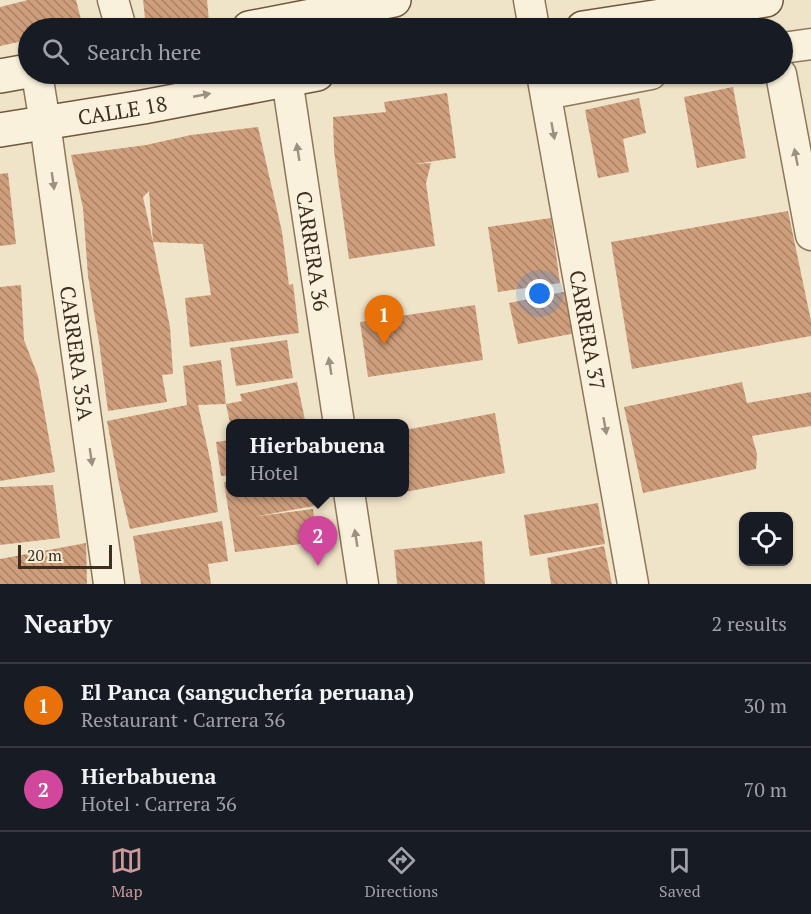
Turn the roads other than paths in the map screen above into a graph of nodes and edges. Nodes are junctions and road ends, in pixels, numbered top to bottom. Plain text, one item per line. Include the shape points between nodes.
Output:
1 (113, 0) edge
2 (394, 0) edge
3 (529, 0) edge
4 (766, 0) edge
5 (118, 18) edge
6 (301, 18) edge
7 (532, 18) edge
8 (648, 18) edge
9 (811, 44) edge
10 (793, 47) edge
11 (18, 73) edge
12 (0, 76) edge
13 (39, 84) edge
14 (261, 84) edge
15 (303, 84) edge
16 (544, 84) edge
17 (783, 84) edge
18 (45, 123) junction
19 (0, 130) edge
20 (811, 235) edge
21 (339, 419) edge
22 (350, 497) edge
23 (109, 584) edge
24 (363, 584) edge
25 (633, 584) edge

1 - 5 street
2 - 6 main road
3 - 7 street
4 - 8 main road
9 - 10 street
11 - 12 main road
13 - 18 street, CARRERA 35A
18 -> 14 main road, CALLE 18
21 -> 15 street, CARRERA 36
16 -> 25 street, CARRERA 37
20 -> 17 street
18 - 19 main road, CALLE 18
18 -> 23 street, CARRERA 35A
24 -> 22 street

